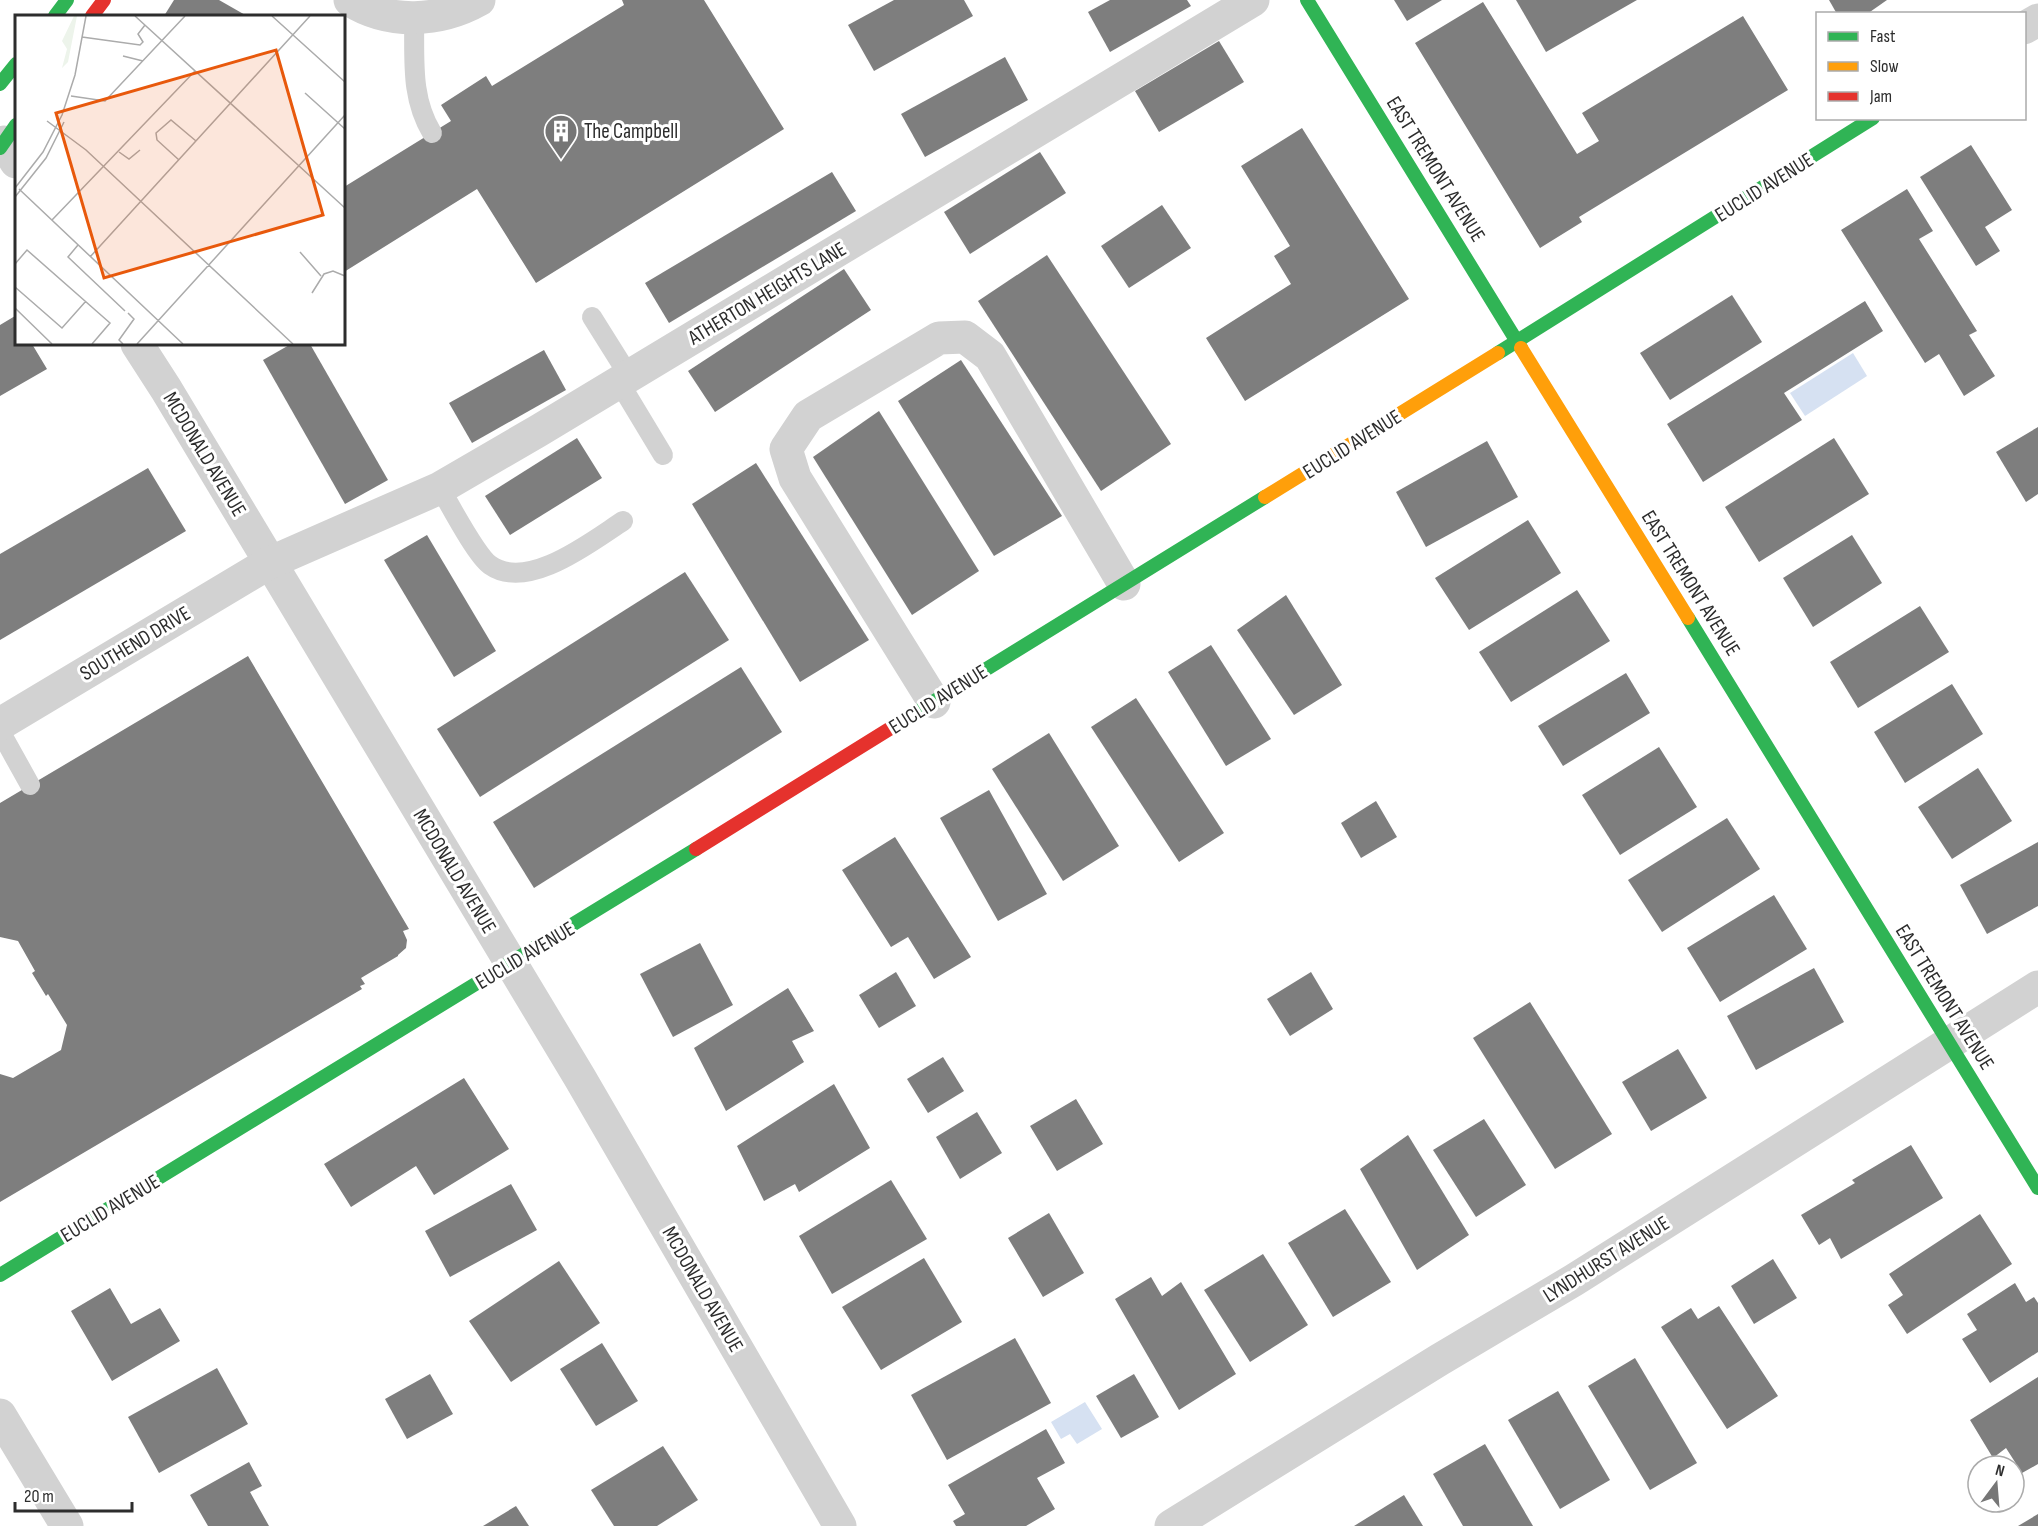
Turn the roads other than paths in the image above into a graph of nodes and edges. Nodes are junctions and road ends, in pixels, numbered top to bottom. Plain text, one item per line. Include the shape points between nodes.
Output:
1 (67, 0) edge
2 (104, 0) edge
3 (350, 0) edge
4 (479, 0) edge
5 (1252, 0) edge
6 (1307, 0) edge
7 (56, 15) edge
8 (93, 15) edge
9 (414, 18) junction
10 (15, 65) edge
11 (0, 84) edge
12 (1870, 120) edge
13 (432, 133) dead end
14 (592, 317) dead end
15 (1517, 341) junction
16 (138, 345) edge
17 (624, 379) junction
18 (663, 455) dead end
19 (440, 488) junction
20 (623, 521) dead end
21 (269, 563) junction
22 (1124, 584) junction
23 (934, 702) junction
24 (0, 724) edge
25 (0, 731) edge
26 (30, 785) dead end
27 (511, 963) junction
28 (2038, 987) edge
29 (1949, 1043) junction
30 (2038, 1188) edge
31 (0, 1275) edge
32 (0, 1416) edge
33 (67, 1526) edge
34 (840, 1526) edge
35 (1171, 1526) edge

1 - 7 street
2 - 8 street
3 - 9 street via 383,14
4 - 9 street via 442,16
5 - 17 street, ATHERTON HEIGHTS LANE
6 - 15 street, EAST TREMONT AVENUE
9 - 13 lane via 415,90 419,110
10 - 11 street
12 - 15 street, EUCLID AVENUE
14 - 17 lane
15 - 22 street, EUCLID AVENUE
15 - 29 street, EAST TREMONT AVENUE
16 - 21 street, MCDONALD AVENUE
17 - 18 lane
17 - 19 street, ATHERTON HEIGHTS LANE
19 - 20 lane via 476,548 490,565 505,571 526,573 564,560
19 - 21 street, ATHERTON HEIGHTS LANE
21 - 24 street, SOUTHEND DRIVE
21 - 27 street, MCDONALD AVENUE
22 - 23 street, EUCLID AVENUE
22 - 23 street via 990,356 965,337 939,338 808,416 786,449 795,478
23 - 27 street, EUCLID AVENUE
25 - 26 lane
27 - 31 street, EUCLID AVENUE
27 - 34 street, MCDONALD AVENUE
28 - 29 street, LYNDHURST AVENUE
29 - 30 street, EAST TREMONT AVENUE
29 - 35 street, LYNDHURST AVENUE via 1574,1280
32 - 33 street

